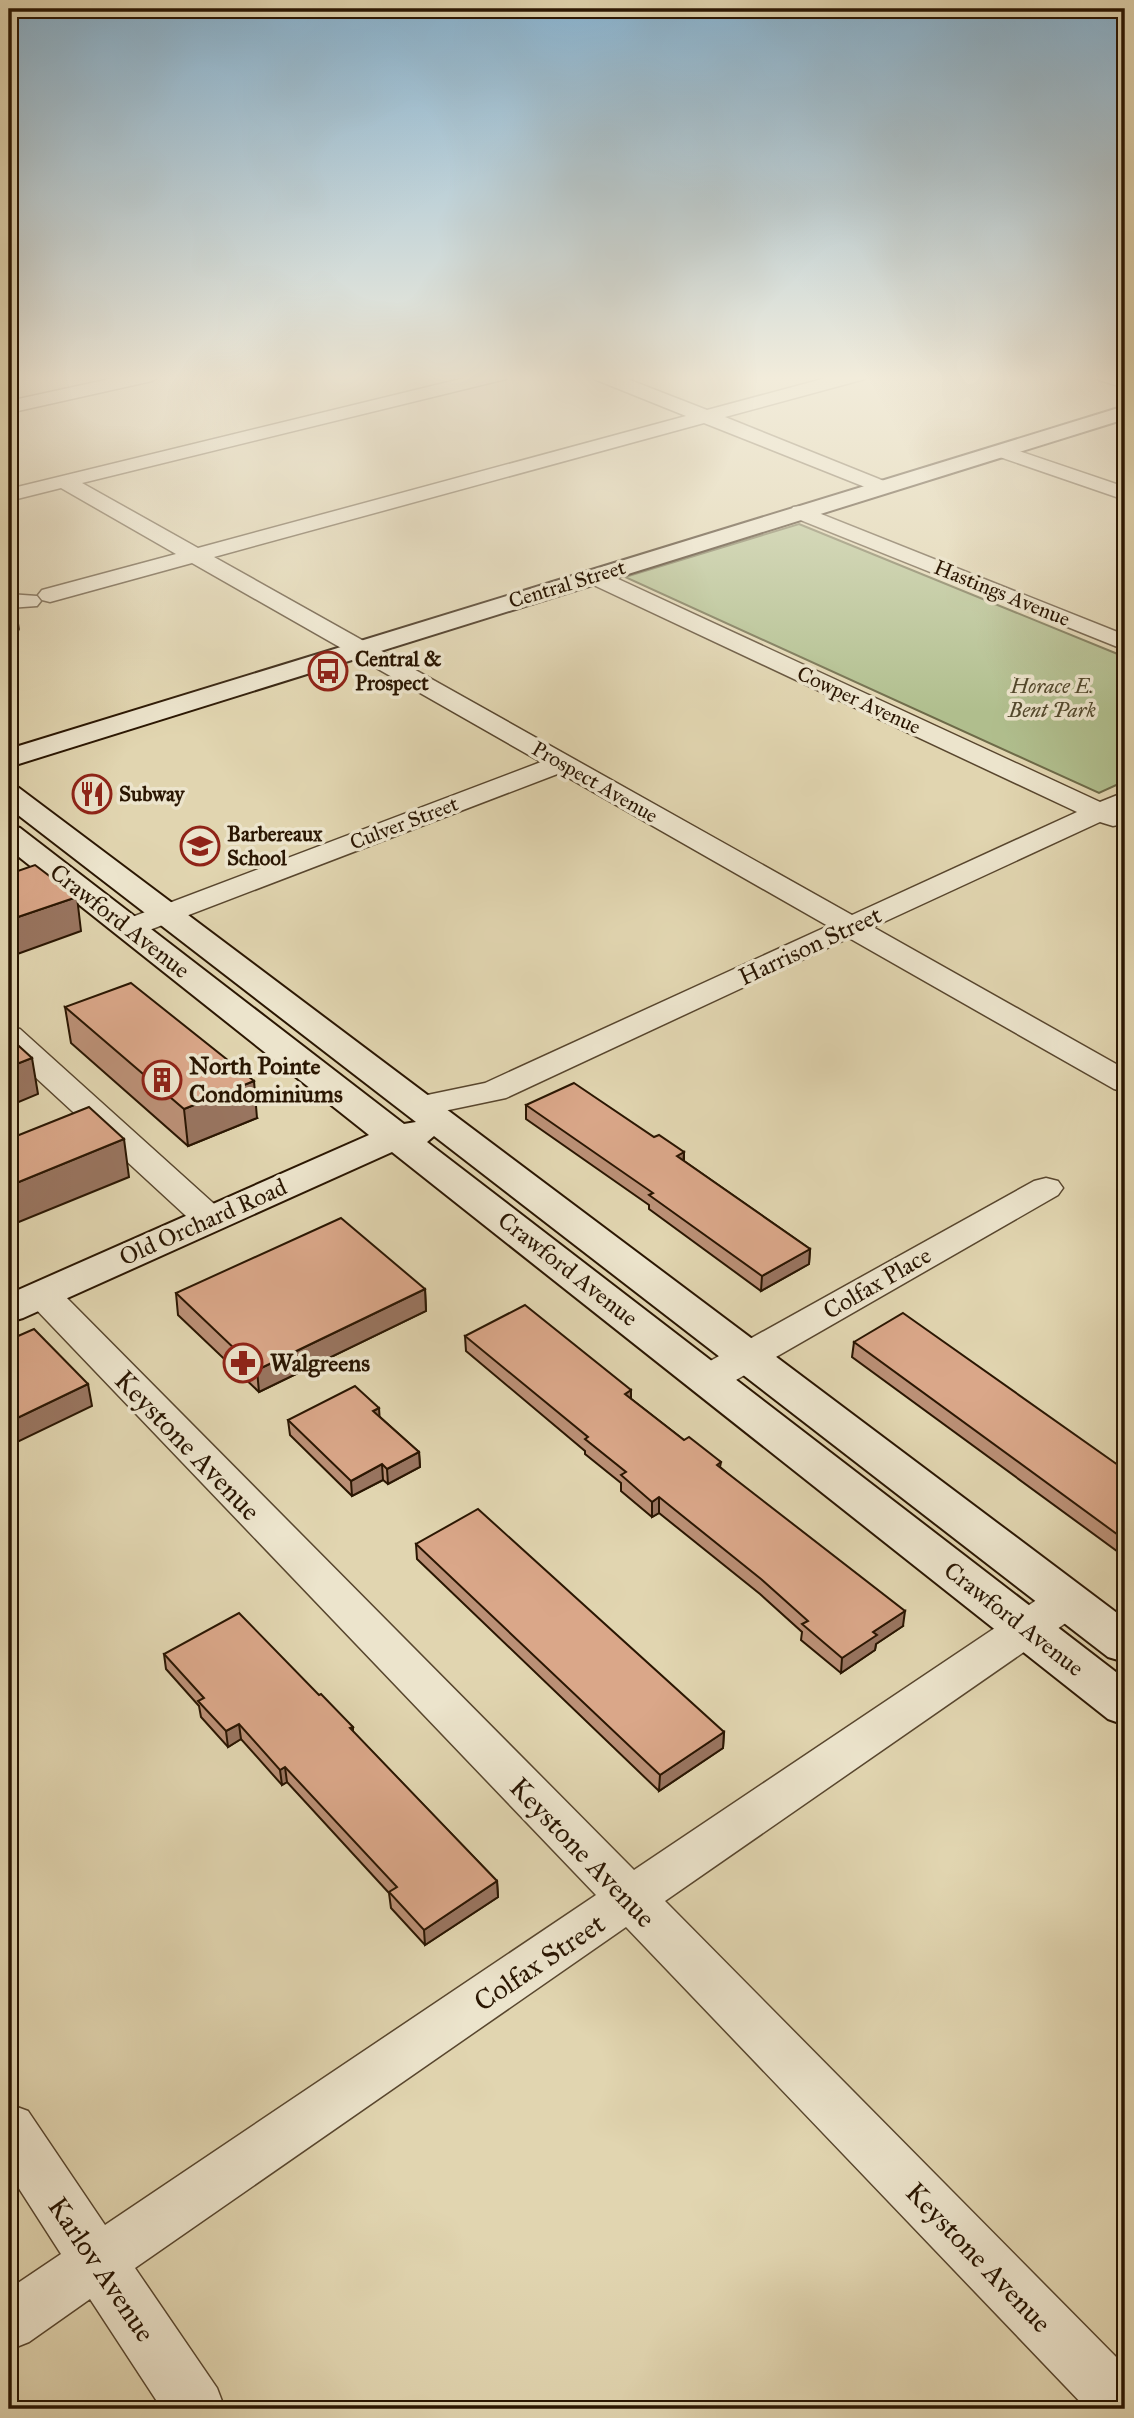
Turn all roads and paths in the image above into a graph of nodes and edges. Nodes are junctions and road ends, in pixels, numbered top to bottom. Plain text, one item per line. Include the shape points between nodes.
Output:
1 (40, 488) edge
2 (75, 488) edge
3 (441, 488) edge
4 (879, 488) edge
5 (1107, 488) edge
6 (1125, 494) edge
7 (9, 495) edge
8 (801, 512) junction
9 (195, 555) junction
10 (593, 576) junction
11 (29, 599) edge
12 (1125, 643) edge
13 (359, 648) junction
14 (9, 758) edge
15 (562, 763) junction
16 (9, 794) edge
17 (1117, 812) edge
18 (9, 834) edge
19 (166, 914) junction
20 (850, 927) junction
21 (129, 928) junction
22 (9, 1035) edge
23 (1125, 1083) edge
24 (422, 1124) junction
25 (1046, 1188) dead end
26 (211, 1219) junction
27 (25, 1301) edge
28 (749, 1356) junction
29 (708, 1379) junction
30 (1068, 1600) junction
31 (1027, 1629) junction
32 (1125, 1644) edge
33 (1124, 1704) edge
34 (631, 1901) junction
35 (9, 2128) edge
36 (97, 2261) junction
37 (9, 2322) edge
38 (1125, 2407) edge
39 (196, 2409) edge

1 - 7 street
2 - 9 street, Prospect Avenue
3 - 9 street
4 - 8 main road, Central Street
5 - 6 street
8 - 10 main road, Central Street
8 - 12 street, Hastings Avenue
9 - 11 street
9 - 13 street, Prospect Avenue
10 - 13 main road, Central Street
10 - 17 street, Cowper Avenue
13 - 14 main road, Central Street
13 - 15 street, Prospect Avenue
15 - 19 street, Culver Street
15 - 20 street, Prospect Avenue
16 - 19 main road, Crawford Avenue
17 - 20 street, Harrison Street
18 - 21 main road, Crawford Avenue
19 - 21 street, Culver Street
19 - 24 main road, Crawford Avenue
20 - 23 street, Prospect Avenue
20 - 24 street, Harrison Street
21 - 24 main road, Crawford Avenue
22 - 26 street
24 - 26 main road, Old Orchard Road
24 - 28 main road, Crawford Avenue
24 - 29 main road, Crawford Avenue
25 - 28 street, Colfax Place
26 - 27 main road, Old Orchard Road
27 - 34 street, Keystone Avenue
28 - 29 street, Colfax Place
28 - 30 main road, Crawford Avenue
29 - 31 main road, Crawford Avenue
30 - 31 street, Colfax Street
30 - 32 main road, Crawford Avenue
31 - 33 main road, Crawford Avenue
31 - 34 street, Colfax Street
34 - 36 street, Colfax Street
34 - 38 street, Keystone Avenue
35 - 36 street, Karlov Avenue
36 - 37 street, Colfax Street
36 - 39 street, Karlov Avenue

